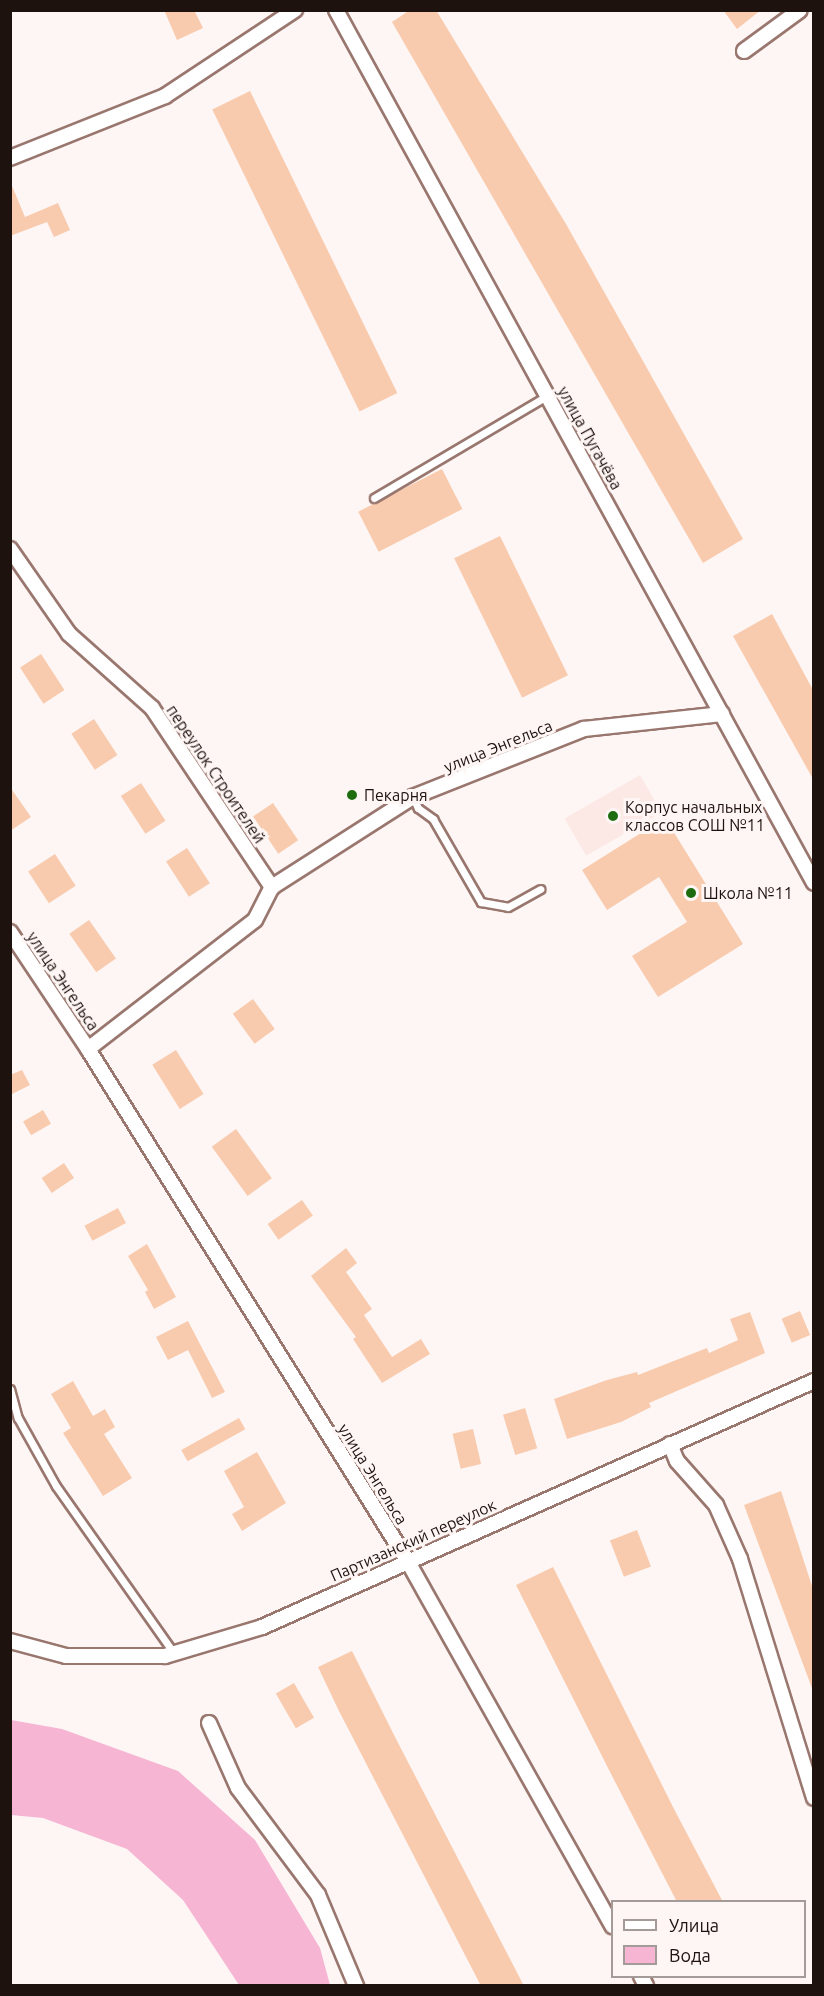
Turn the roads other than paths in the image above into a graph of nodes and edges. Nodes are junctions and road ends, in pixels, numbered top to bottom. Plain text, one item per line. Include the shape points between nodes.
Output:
1 (295, 10) edge
2 (336, 10) edge
3 (800, 10) edge
4 (744, 51) dead end
5 (10, 158) edge
6 (548, 395) junction
7 (374, 498) dead end
8 (10, 549) edge
9 (722, 714) junction
10 (413, 797) junction
11 (813, 883) edge
12 (272, 887) junction
13 (540, 889) dead end
14 (10, 932) edge
15 (88, 1049) junction
16 (813, 1381) edge
17 (10, 1389) edge
18 (670, 1443) junction
19 (407, 1560) junction
20 (10, 1641) edge
21 (170, 1655) junction
22 (209, 1724) dead end
23 (813, 1798) edge
24 (611, 1924) edge
25 (356, 1986) edge

1 - 5 street via 165,96
2 - 6 street, улица Пугачёва
3 - 4 street
6 - 7 lane
6 - 9 street, улица Пугачёва via 662,613
8 - 12 street, переулок Строителей via 69,634 152,708
9 - 10 street, улица Энгельса via 584,729
9 - 11 street, улица Пугачёва
10 - 12 street, улица Энгельса
10 - 13 lane via 418,808 433,819 482,902 508,906
12 - 15 street, улица Энгельса via 255,920
14 - 15 street, улица Энгельса
15 - 19 street, улица Энгельса
16 - 18 street, Партизанский переулок
17 - 21 lane via 18,1418 56,1486
18 - 19 street, Партизанский переулок
18 - 23 street via 677,1461 716,1505 740,1559
19 - 21 street, Партизанский переулок via 262,1627
19 - 24 street, улица Энгельса
20 - 21 street, Партизанский переулок via 66,1656
22 - 25 street via 238,1788 318,1895

